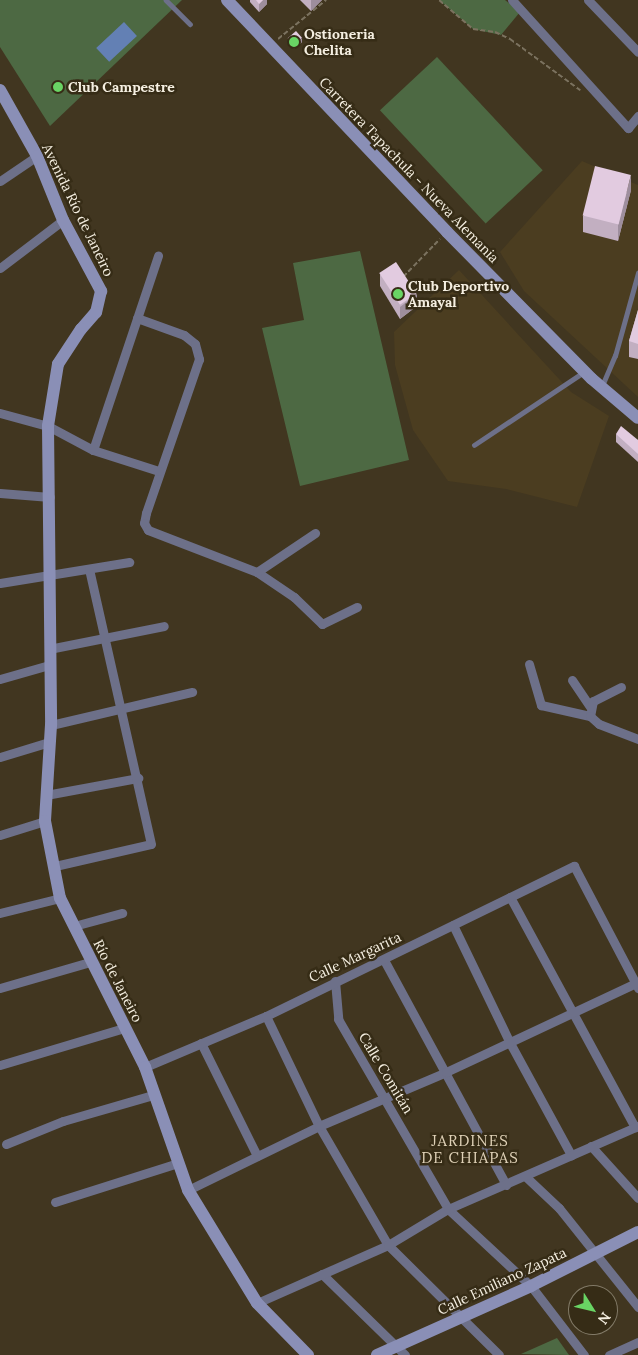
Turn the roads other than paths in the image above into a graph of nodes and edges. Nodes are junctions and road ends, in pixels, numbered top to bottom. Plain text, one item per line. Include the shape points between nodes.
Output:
1 (166, 0) edge
2 (227, 0) edge
3 (512, 0) edge
4 (588, 0) edge
5 (190, 24) dead end
6 (638, 52) edge
7 (0, 90) edge
8 (638, 116) edge
9 (37, 156) junction
10 (0, 181) edge
11 (63, 220) junction
12 (158, 256) dead end
13 (0, 268) edge
14 (638, 274) edge
15 (137, 318) junction
16 (585, 372) junction
17 (602, 387) junction
18 (0, 413) edge
19 (638, 418) edge
20 (48, 426) junction
21 (474, 445) dead end
22 (93, 450) junction
23 (159, 471) junction
24 (0, 493) edge
25 (50, 497) junction
26 (315, 533) dead end
27 (129, 562) dead end
28 (89, 568) junction
29 (257, 572) junction
30 (48, 575) junction
31 (0, 583) edge
32 (357, 607) dead end
33 (164, 626) dead end
34 (106, 638) junction
35 (49, 648) junction
36 (529, 664) dead end
37 (49, 665) junction
38 (0, 679) edge
39 (572, 680) dead end
40 (622, 687) dead end
41 (192, 692) dead end
42 (122, 708) junction
43 (590, 711) junction
44 (51, 725) junction
45 (638, 739) edge
46 (49, 742) junction
47 (0, 757) edge
48 (138, 778) junction
49 (46, 795) junction
50 (45, 821) junction
51 (0, 835) edge
52 (55, 866) junction
53 (510, 897) junction
54 (60, 898) junction
55 (0, 913) edge
56 (122, 913) dead end
57 (453, 924) junction
58 (74, 926) junction
59 (384, 960) junction
60 (90, 962) junction
61 (335, 981) junction
62 (637, 985) edge
63 (0, 988) edge
64 (573, 1015) junction
65 (266, 1016) junction
66 (124, 1028) junction
67 (200, 1043) junction
68 (510, 1043) junction
69 (0, 1065) edge
70 (145, 1067) junction
71 (446, 1072) junction
72 (153, 1095) junction
73 (386, 1099) junction
74 (319, 1126) junction
75 (636, 1126) edge
76 (6, 1144) dead end
77 (591, 1146) junction
78 (571, 1155) junction
79 (257, 1156) junction
80 (178, 1163) junction
81 (525, 1176) junction
82 (506, 1185) junction
83 (188, 1190) junction
84 (638, 1198) edge
85 (55, 1202) dead end
86 (448, 1209) junction
87 (638, 1232) edge
88 (388, 1245) junction
89 (596, 1254) junction
90 (322, 1274) junction
91 (531, 1286) junction
92 (257, 1303) junction
93 (638, 1307) edge
94 (461, 1317) junction
95 (638, 1342) edge
96 (400, 1351) edge
97 (308, 1355) edge
98 (377, 1355) edge
99 (499, 1355) edge
100 (584, 1355) edge
101 (609, 1355) edge

1 - 5 lane
2 - 16 street, Carretera Tapachula - Nueva Alemania
3 - 8 street via 628,128
4 - 6 street
7 - 9 street, Avenida Río de Janeiro
9 - 10 street
9 - 11 street, Avenida Río de Janeiro
11 - 13 street
11 - 20 street, Avenida Río de Janeiro via 101,291 101,301 58,364
12 - 15 street
14 - 17 lane
15 - 22 street
15 - 23 street via 184,335 195,344 199,359
16 - 17 street, Carretera Tapachula - Nueva Alemania
16 - 21 lane
17 - 19 street, Carretera Tapachula - Nueva Alemania
18 - 20 street
20 - 22 street
20 - 25 street, Avenida Río de Janeiro
22 - 23 street
23 - 29 street via 144,523 148,530
24 - 25 street
25 - 30 street, Avenida Río de Janeiro
26 - 29 street
27 - 28 street
28 - 30 street
28 - 34 street
29 - 32 street via 294,597 322,624
30 - 31 street
30 - 35 street, Río de Janeiro
33 - 34 street
34 - 35 street
34 - 42 street
35 - 37 street, Río de Janeiro
36 - 43 street via 541,705
37 - 38 street
37 - 44 street, Río de Janeiro
39 - 43 street
40 - 43 street via 598,697
41 - 42 street
42 - 44 street
42 - 48 street
43 - 45 street via 599,724
44 - 46 street, Río de Janeiro
46 - 47 street
46 - 49 street, Río de Janeiro
48 - 49 street
48 - 52 street via 151,844
49 - 50 street, Río de Janeiro
50 - 51 street
50 - 52 street, Río de Janeiro
52 - 54 street, Río de Janeiro
53 - 57 street, Calle Margarita
53 - 62 street, Calle Margarita via 574,866
53 - 64 street
54 - 55 street
54 - 58 street, Río de Janeiro
56 - 58 street
57 - 59 street, Calle Margarita
57 - 68 street
58 - 60 street, Río de Janeiro
59 - 61 street, Calle Margarita
59 - 71 street
60 - 63 street
60 - 66 street, Río de Janeiro
61 - 65 street, Calle Margarita
61 - 73 street, Calle Comitán via 338,1019
62 - 64 street
64 - 68 street
64 - 75 street
65 - 67 street, Calle Margarita
65 - 74 street
66 - 69 street
66 - 70 street, Río de Janeiro
67 - 70 street, Calle Margarita
67 - 79 street
68 - 71 street
68 - 78 street
70 - 72 street, Río de Janeiro
71 - 73 street
71 - 82 street
72 - 76 street via 63,1121
72 - 80 street, Río de Janeiro
73 - 74 street
73 - 86 street, Calle Comitán
74 - 79 street
74 - 88 street
75 - 77 street
77 - 78 street
77 - 84 street
78 - 81 street
79 - 83 street
80 - 83 street, Río de Janeiro
80 - 85 street
81 - 82 street
81 - 89 street via 559,1208
82 - 86 street
83 - 92 street, Río de Janeiro
86 - 88 street
86 - 91 street, Calle Comitán
87 - 89 street, Calle Emiliano Zapata
88 - 90 street
88 - 94 street
89 - 91 street, Calle Emiliano Zapata
89 - 93 street
90 - 92 street
90 - 96 street
91 - 94 street, Calle Emiliano Zapata
91 - 100 street, Calle Comitán
92 - 97 street, Río de Janeiro
94 - 96 street, Calle Emiliano Zapata
94 - 99 street
95 - 101 street
96 - 98 street, Calle Emiliano Zapata

